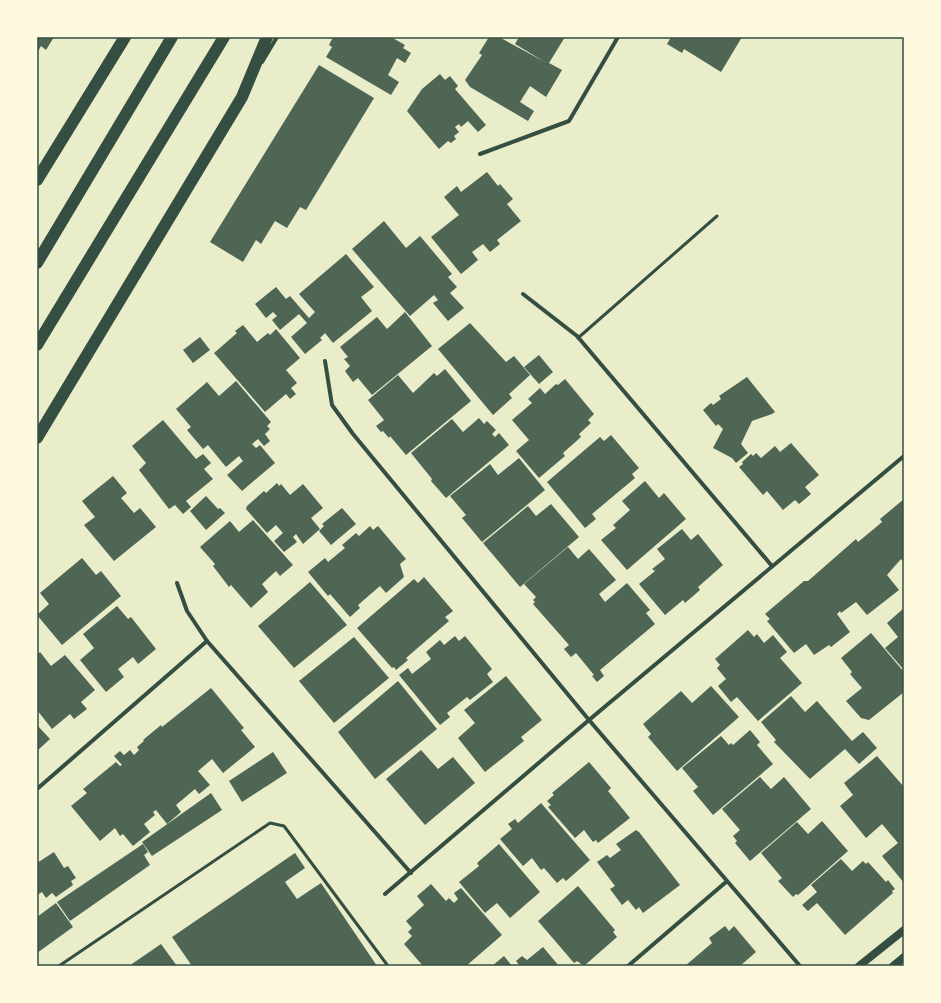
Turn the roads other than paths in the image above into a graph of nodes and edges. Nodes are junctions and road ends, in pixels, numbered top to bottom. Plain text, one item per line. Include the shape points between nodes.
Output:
1 (125, 37) edge
2 (172, 37) edge
3 (224, 37) edge
4 (266, 37) edge
5 (277, 37) edge
6 (618, 37) edge
7 (242, 97) junction
8 (480, 154) dead end
9 (37, 180) edge
10 (717, 216) dead end
11 (37, 263) edge
12 (523, 294) dead end
13 (578, 338) junction
14 (37, 345) edge
15 (325, 361) dead end
16 (37, 438) edge
17 (904, 456) edge
18 (772, 566) junction
19 (177, 583) dead end
20 (207, 641) junction
21 (589, 720) junction
22 (37, 789) edge
23 (411, 873) junction
24 (726, 882) junction
25 (386, 894) dead end
26 (904, 930) edge
27 (904, 957) edge
28 (59, 966) edge
29 (388, 966) edge
30 (628, 966) edge
31 (800, 966) edge
32 (859, 966) edge
33 (893, 966) edge

1 - 9 highway
2 - 11 highway
3 - 14 highway
4 - 7 highway
5 - 7 street
6 - 8 street via 569,121
7 - 16 highway
10 - 13 lane
12 - 13 street
13 - 18 street
15 - 21 street via 332,405
17 - 18 street
18 - 21 street
19 - 20 street via 187,611
20 - 22 street
20 - 23 street
21 - 23 street
21 - 24 street
23 - 25 street
24 - 30 street
24 - 31 street
26 - 32 main road
27 - 33 main road
28 - 29 lane via 270,823 284,826

